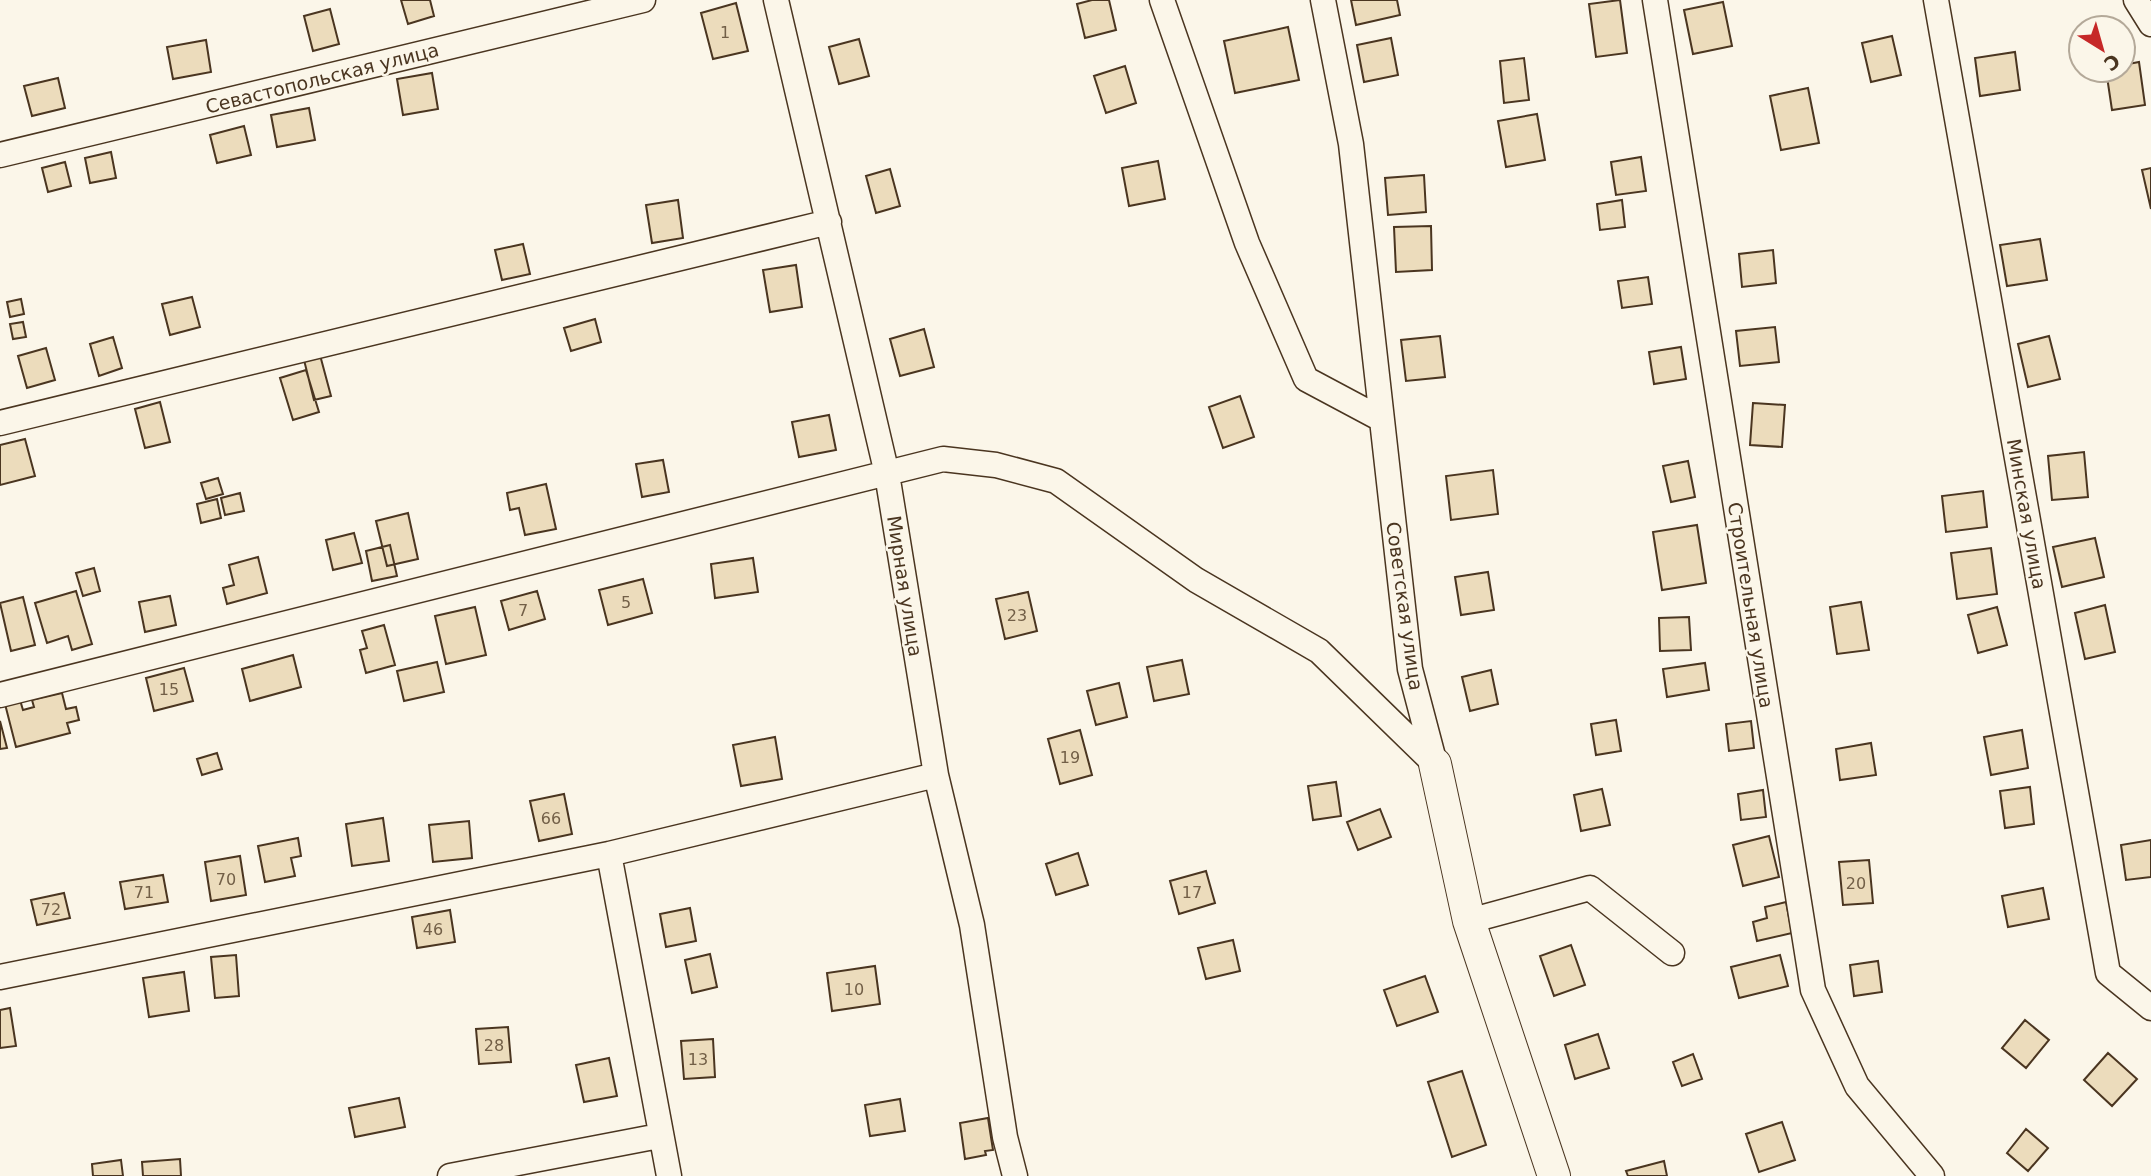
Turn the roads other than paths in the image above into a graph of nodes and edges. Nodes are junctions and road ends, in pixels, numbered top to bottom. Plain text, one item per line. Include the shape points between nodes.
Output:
1 (643, 0) edge
2 (776, 0) edge
3 (1162, 0) edge
4 (1323, 0) edge
5 (1655, 0) edge
6 (1936, 0) edge
7 (2137, 0) edge
8 (2151, 24) edge
9 (0, 155) edge
10 (829, 222) junction
11 (1381, 419) junction
12 (0, 423) edge
13 (887, 474) junction
14 (0, 695) edge
15 (1435, 764) junction
16 (936, 775) junction
17 (609, 854) junction
18 (1469, 921) junction
19 (1672, 953) dead end
20 (0, 977) edge
21 (2151, 1008) edge
22 (659, 1136) junction
23 (450, 1176) edge
24 (669, 1176) edge
25 (1015, 1176) edge
26 (1554, 1176) edge
27 (1932, 1176) edge

1 - 9 street, Севастопольская улица
2 - 10 street, Мирная улица
3 - 11 street via 1247,243 1306,379
4 - 11 street, Советская улица via 1351,144
5 - 27 street, Строительная улица via 1813,990 1857,1086
6 - 21 street, Минская улица via 2108,973
7 - 8 street
10 - 12 street
10 - 13 street, Мирная улица
11 - 15 street, Советская улица via 1410,669
13 - 14 street
13 - 15 street via 943,459 996,465 1056,481 1196,580 1319,651
13 - 16 street, Мирная улица
15 - 18 main road, Советская улица
16 - 17 street
16 - 25 street, Мирная улица via 972,925
17 - 20 street
17 - 22 street
18 - 19 street via 1590,888
18 - 26 main road, Советская улица
22 - 23 street
22 - 24 street

